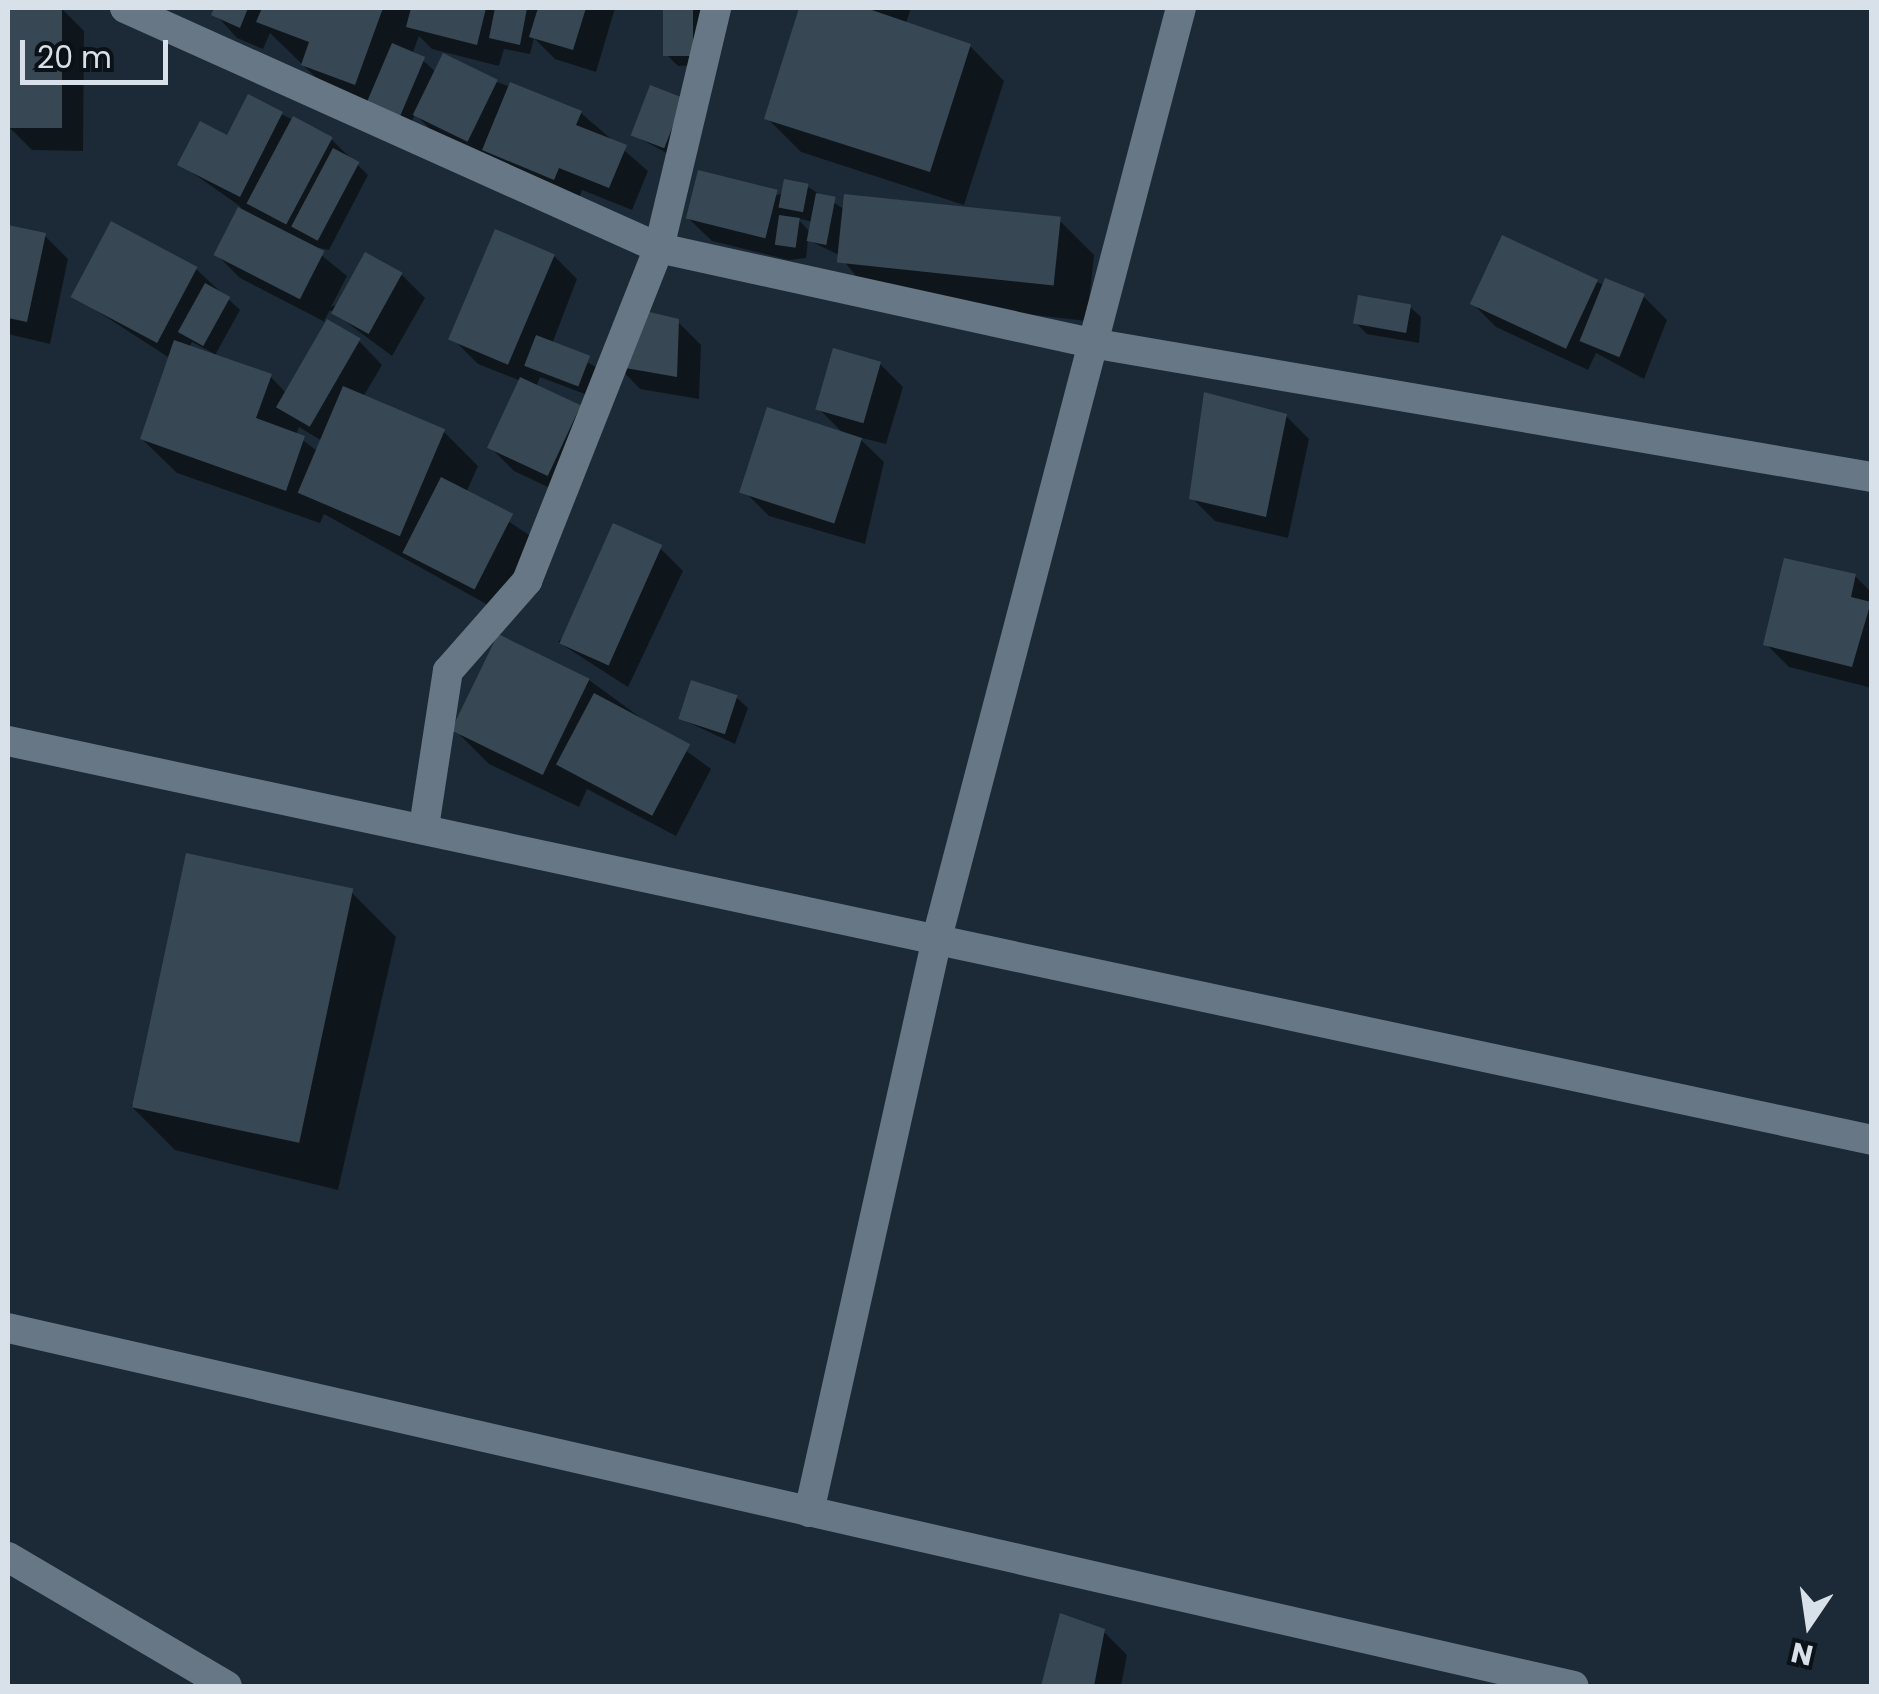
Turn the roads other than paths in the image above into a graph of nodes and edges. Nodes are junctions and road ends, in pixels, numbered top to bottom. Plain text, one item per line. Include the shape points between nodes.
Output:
1 (125, 8) edge
2 (716, 8) edge
3 (1181, 8) edge
4 (658, 248) junction
5 (1097, 344) junction
6 (1872, 476) edge
7 (8, 741) edge
8 (424, 827) junction
9 (938, 934) junction
10 (1872, 1140) edge
11 (8, 1328) edge
12 (809, 1512) junction
13 (8, 1557) edge
14 (227, 1686) edge
15 (1574, 1686) edge

1 - 4 street
2 - 4 street
3 - 5 street
4 - 5 street
4 - 8 street via 527,580 448,671
5 - 6 street
5 - 9 street
7 - 8 street
8 - 9 street
9 - 10 street
9 - 12 street
11 - 12 street
12 - 15 street
13 - 14 street

